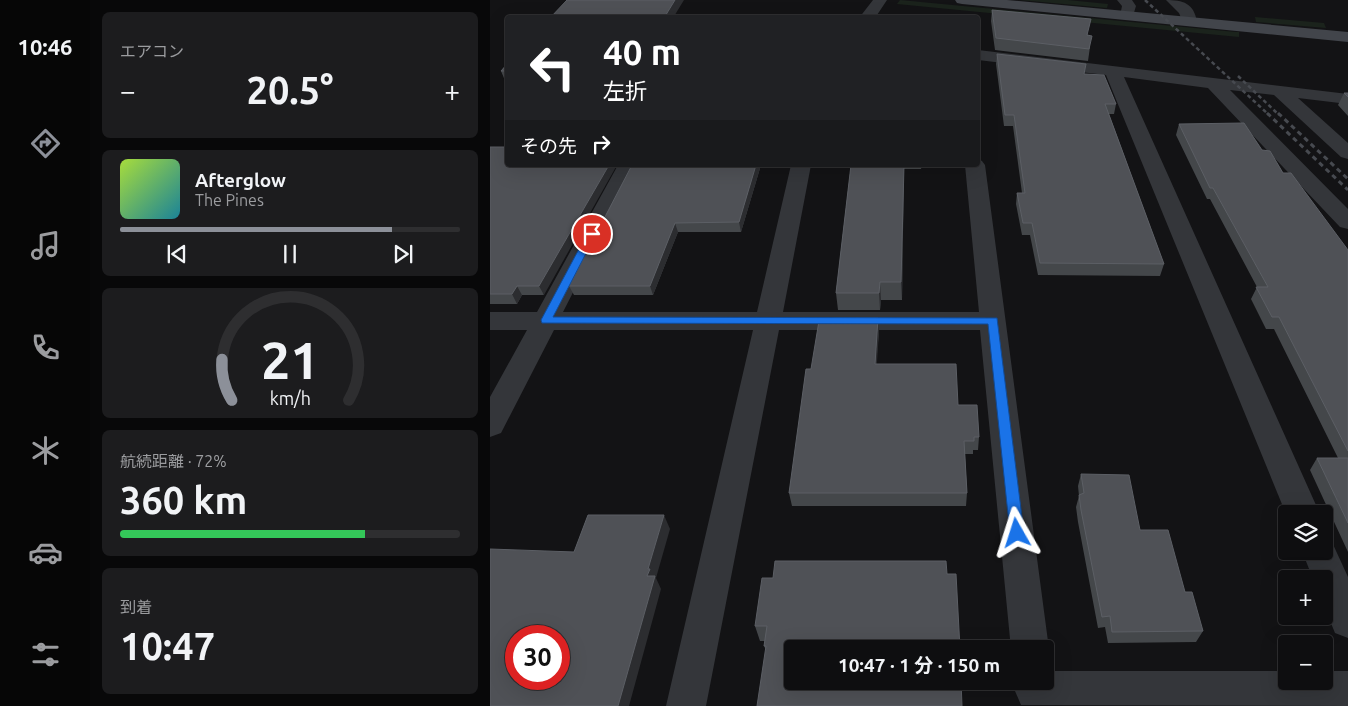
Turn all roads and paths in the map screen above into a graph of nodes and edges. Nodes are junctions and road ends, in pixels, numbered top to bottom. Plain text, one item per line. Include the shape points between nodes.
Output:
1 (880, 0) edge
2 (962, 0) edge
3 (1124, 0) edge
4 (1173, 0) edge
5 (869, 15) edge
6 (1127, 16) junction
7 (1189, 22) junction
8 (1348, 37) edge
9 (980, 55) edge
10 (1113, 71) junction
11 (1213, 82) junction
12 (1280, 91) junction
13 (1348, 99) edge
14 (1348, 153) edge
15 (627, 167) edge
16 (801, 167) edge
17 (975, 167) edge
18 (1348, 222) edge
19 (546, 320) junction
20 (768, 320) junction
21 (490, 321) edge
22 (993, 321) junction
23 (490, 425) edge
24 (1299, 505) edge
25 (1323, 560) edge
26 (1348, 620) edge
27 (1029, 640) edge
28 (1348, 691) edge
29 (1035, 693) edge
30 (686, 706) edge

1 - 5 street
2 - 6 street
3 - 6 street via 1129,6
4 - 7 street via 1184,9
6 - 7 street
7 - 8 street
9 - 10 street
10 - 11 street
10 - 24 street
11 - 12 street
11 - 18 street
12 - 13 street
12 - 14 street
15 - 19 street
16 - 20 street
17 - 22 street
19 - 20 street
19 - 21 street
19 - 23 street
20 - 22 street
20 - 30 street
22 - 27 street
25 - 26 street
28 - 29 street

